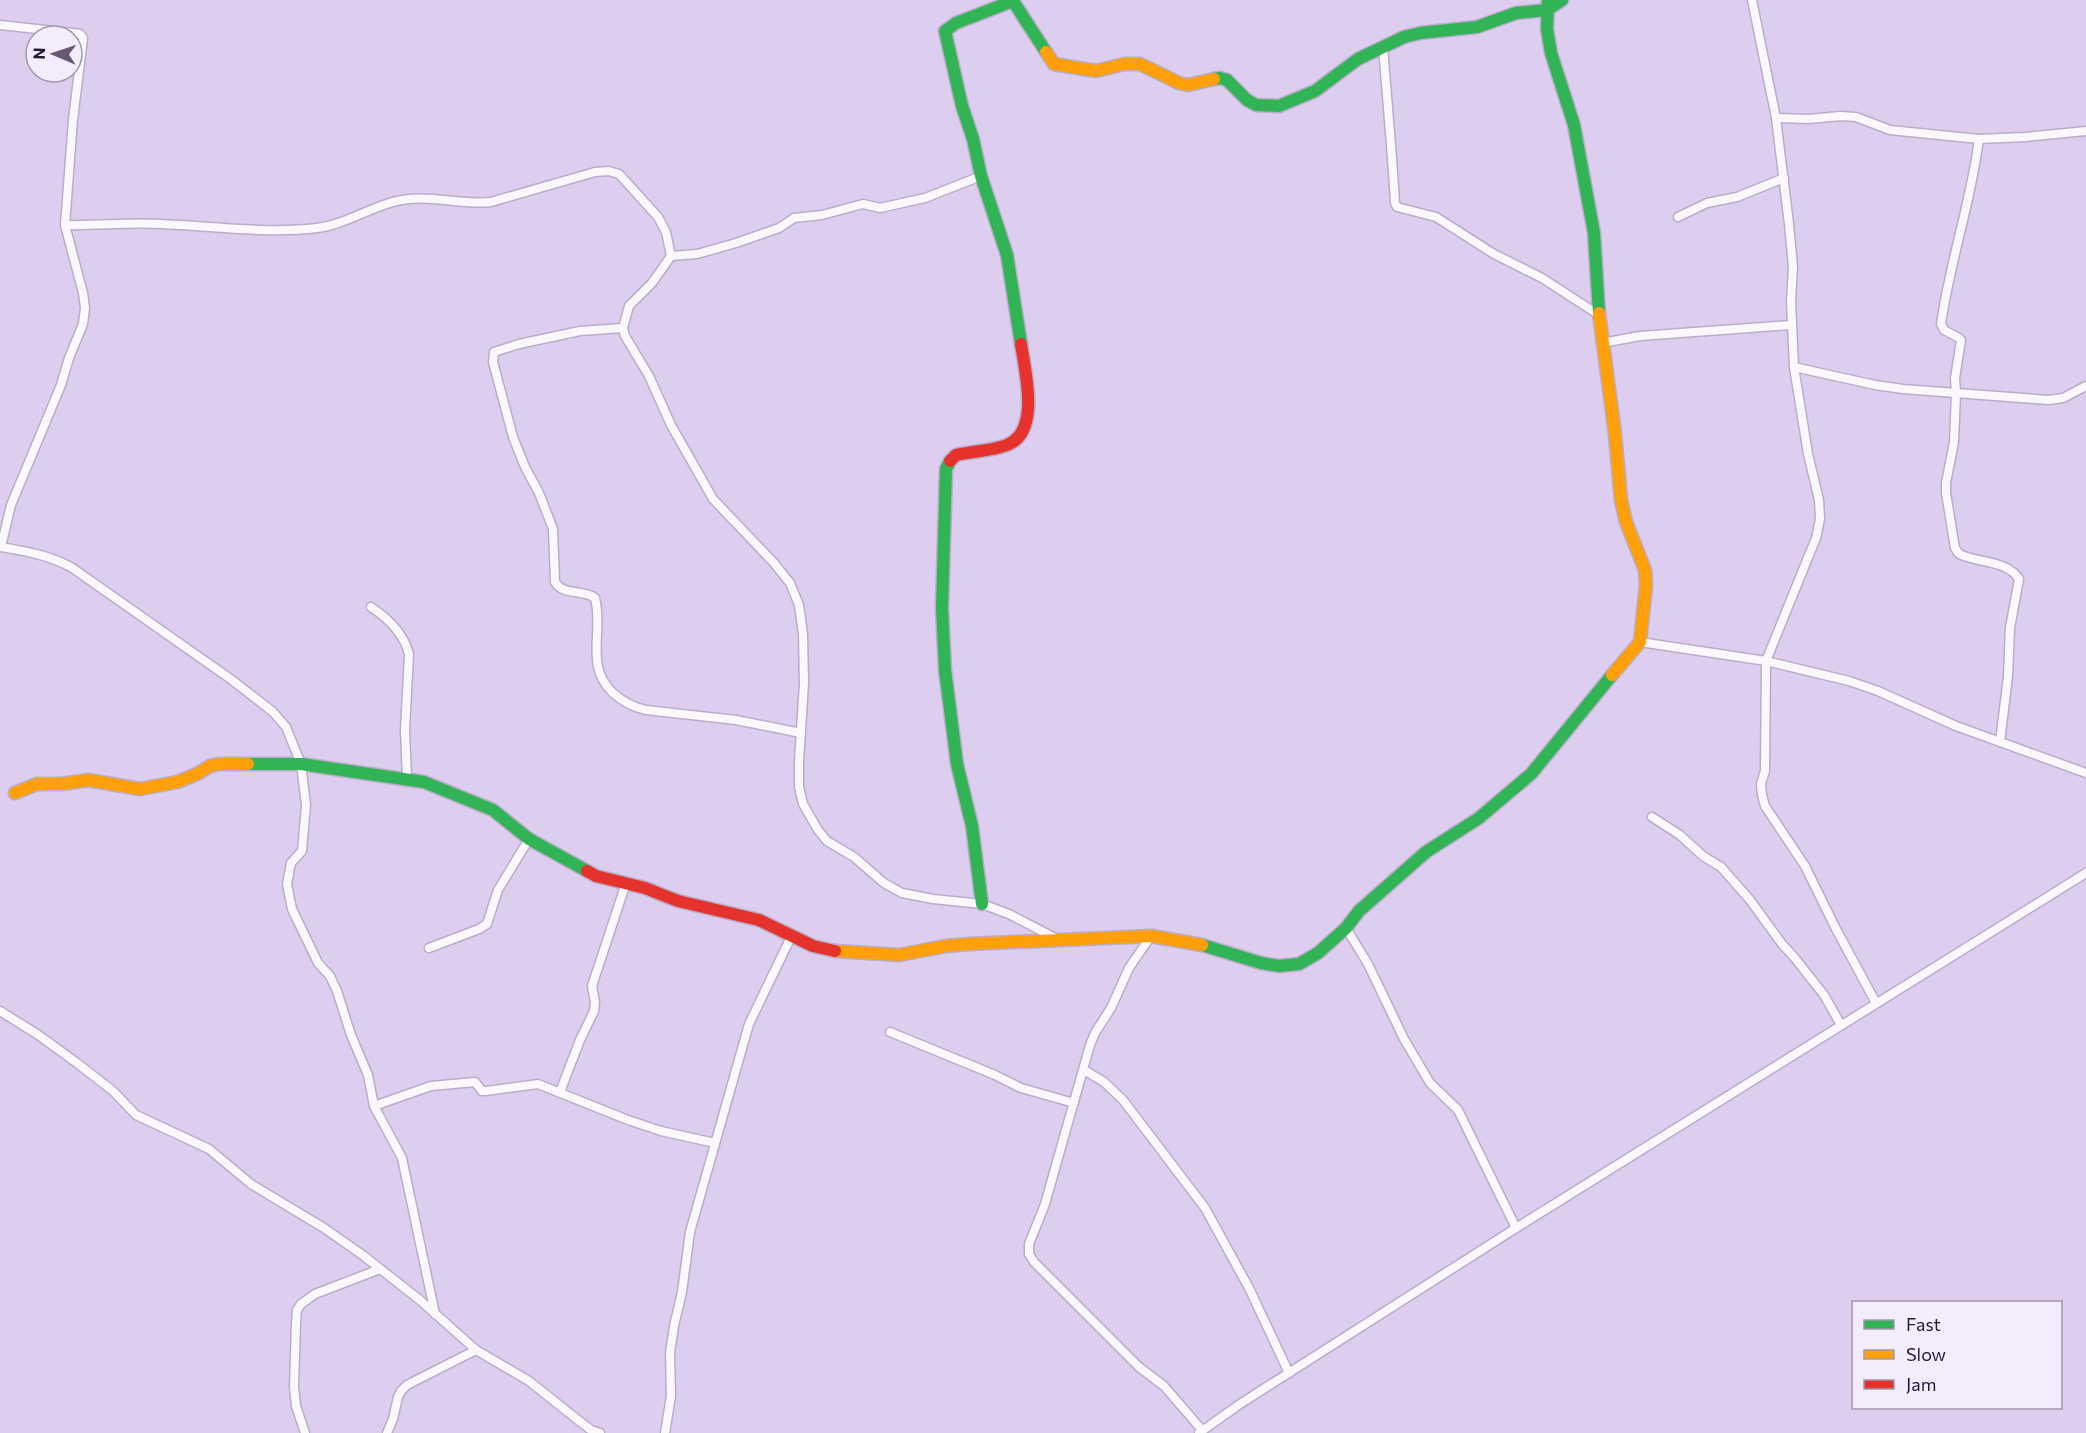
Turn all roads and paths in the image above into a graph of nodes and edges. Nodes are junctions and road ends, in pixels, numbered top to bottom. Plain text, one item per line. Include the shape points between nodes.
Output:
1 (1562, 0) edge
2 (1752, 0) edge
3 (1547, 5) edge
4 (0, 25) edge
5 (1383, 46) junction
6 (1776, 118) junction
7 (2086, 131) edge
8 (1979, 139) junction
9 (981, 176) junction
10 (1784, 178) junction
11 (1678, 217) dead end
12 (65, 225) junction
13 (671, 255) junction
14 (1599, 315) junction
15 (1791, 326) junction
16 (623, 328) junction
17 (1602, 342) junction
18 (1794, 367) junction
19 (2086, 386) edge
20 (1956, 393) junction
21 (0, 547) edge
22 (371, 608) dead end
23 (1640, 642) junction
24 (1766, 661) junction
25 (801, 733) junction
26 (2000, 742) junction
27 (301, 764) junction
28 (2086, 773) edge
29 (407, 778) junction
30 (15, 793) dead end
31 (1652, 817) dead end
32 (529, 839) junction
33 (2086, 873) edge
34 (626, 883) junction
35 (982, 904) junction
36 (1346, 928) junction
37 (1151, 936) junction
38 (791, 938) junction
39 (1059, 940) junction
40 (429, 948) dead end
41 (1876, 1003) junction
42 (0, 1011) edge
43 (1841, 1025) junction
44 (890, 1032) dead end
45 (1084, 1070) junction
46 (560, 1092) junction
47 (1074, 1103) junction
48 (374, 1106) junction
49 (715, 1143) junction
50 (1516, 1228) junction
51 (380, 1269) junction
52 (435, 1314) junction
53 (476, 1350) junction
54 (1289, 1373) junction
55 (1201, 1432) edge
56 (305, 1433) edge
57 (387, 1433) edge
58 (600, 1433) edge
59 (665, 1433) edge

1 - 3 street
2 - 6 street
3 - 5 street via 1477,27 1420,33
3 - 14 street via 1551,53 1574,125 1584,177 1597,260
4 - 12 street via 80,34 83,38
5 - 9 street via 1358,58 1306,96 1279,106 1265,106 1247,100 1220,78 1188,85 1140,64 1096,71 1054,64 1016,3 1009,2 945,31
5 - 14 street via 1397,207 1436,217
6 - 8 street via 1856,117 1890,130
6 - 10 street
7 - 8 street
8 - 20 street via 1941,324 1961,340
9 - 13 street via 925,198 880,208 863,204 794,219 736,243 697,254
9 - 35 street via 1009,266 1029,400 1022,436 1012,444 956,455 946,469 942,608 945,670
10 - 11 street via 1737,197 1707,203
10 - 15 street via 1793,267
12 - 13 street via 316,228 408,199 477,204 609,171 620,174 658,217
12 - 21 street via 83,293 83,324 11,504
13 - 16 street via 652,283 629,306
14 - 17 street
15 - 17 street
15 - 18 street
16 - 25 street via 670,425 713,499 774,563 790,583 800,605 804,683
16 - 25 street via 580,332 494,352 493,362 513,436 553,529 555,582 563,589 595,598 596,663 609,689 623,702 646,710 736,720
17 - 23 street via 1621,500 1645,570
18 - 20 street via 1875,385
18 - 24 street via 1820,500 1820,519 1816,538
19 - 20 street via 2063,398 2049,400
20 - 26 street via 1946,493 1955,548 1965,557 2014,572 2019,579 2010,628
21 - 27 street via 55,559 71,567 232,680 286,727
22 - 29 street via 400,633 409,654
23 - 24 street
23 - 36 street via 1531,774 1497,804 1426,852 1359,910
24 - 26 street via 1850,681
24 - 41 street via 1762,795 1765,806 1805,866
25 - 35 street via 799,787 803,804 827,841 902,893
26 - 28 street
27 - 29 street
27 - 30 street via 219,764 177,782 140,789 88,780 37,783
27 - 48 street via 306,805 302,851 291,863 287,884 292,909 318,963 337,991 368,1075
29 - 32 street via 493,810
31 - 43 street via 1721,867 1824,995
32 - 34 street via 596,876
32 - 40 street via 498,890 487,924
33 - 41 street
34 - 38 street via 678,901 759,920
34 - 46 street via 592,986 594,1011
35 - 39 street
36 - 37 street via 1299,964 1279,966
36 - 50 street via 1430,1083 1458,1110
37 - 39 street
37 - 45 street via 1095,1033
38 - 39 street via 828,950 899,955 946,946
38 - 49 street via 750,1024
41 - 43 street
42 - 51 street via 77,1063 136,1115 209,1149 251,1184 324,1228
43 - 50 street
44 - 47 street via 1021,1088
45 - 47 street
45 - 54 street via 1123,1100 1205,1208
46 - 48 street via 532,1083 486,1091 474,1082 454,1083 418,1089
46 - 49 street via 639,1124
47 - 55 street via 1029,1254 1139,1367 1164,1386
48 - 52 street via 402,1158
49 - 59 street via 690,1232 670,1353 671,1396
50 - 54 street
51 - 52 street
51 - 56 street via 315,1294 297,1310 294,1387
52 - 53 street
53 - 57 street via 407,1385 401,1391
53 - 58 street via 529,1381
54 - 55 street

